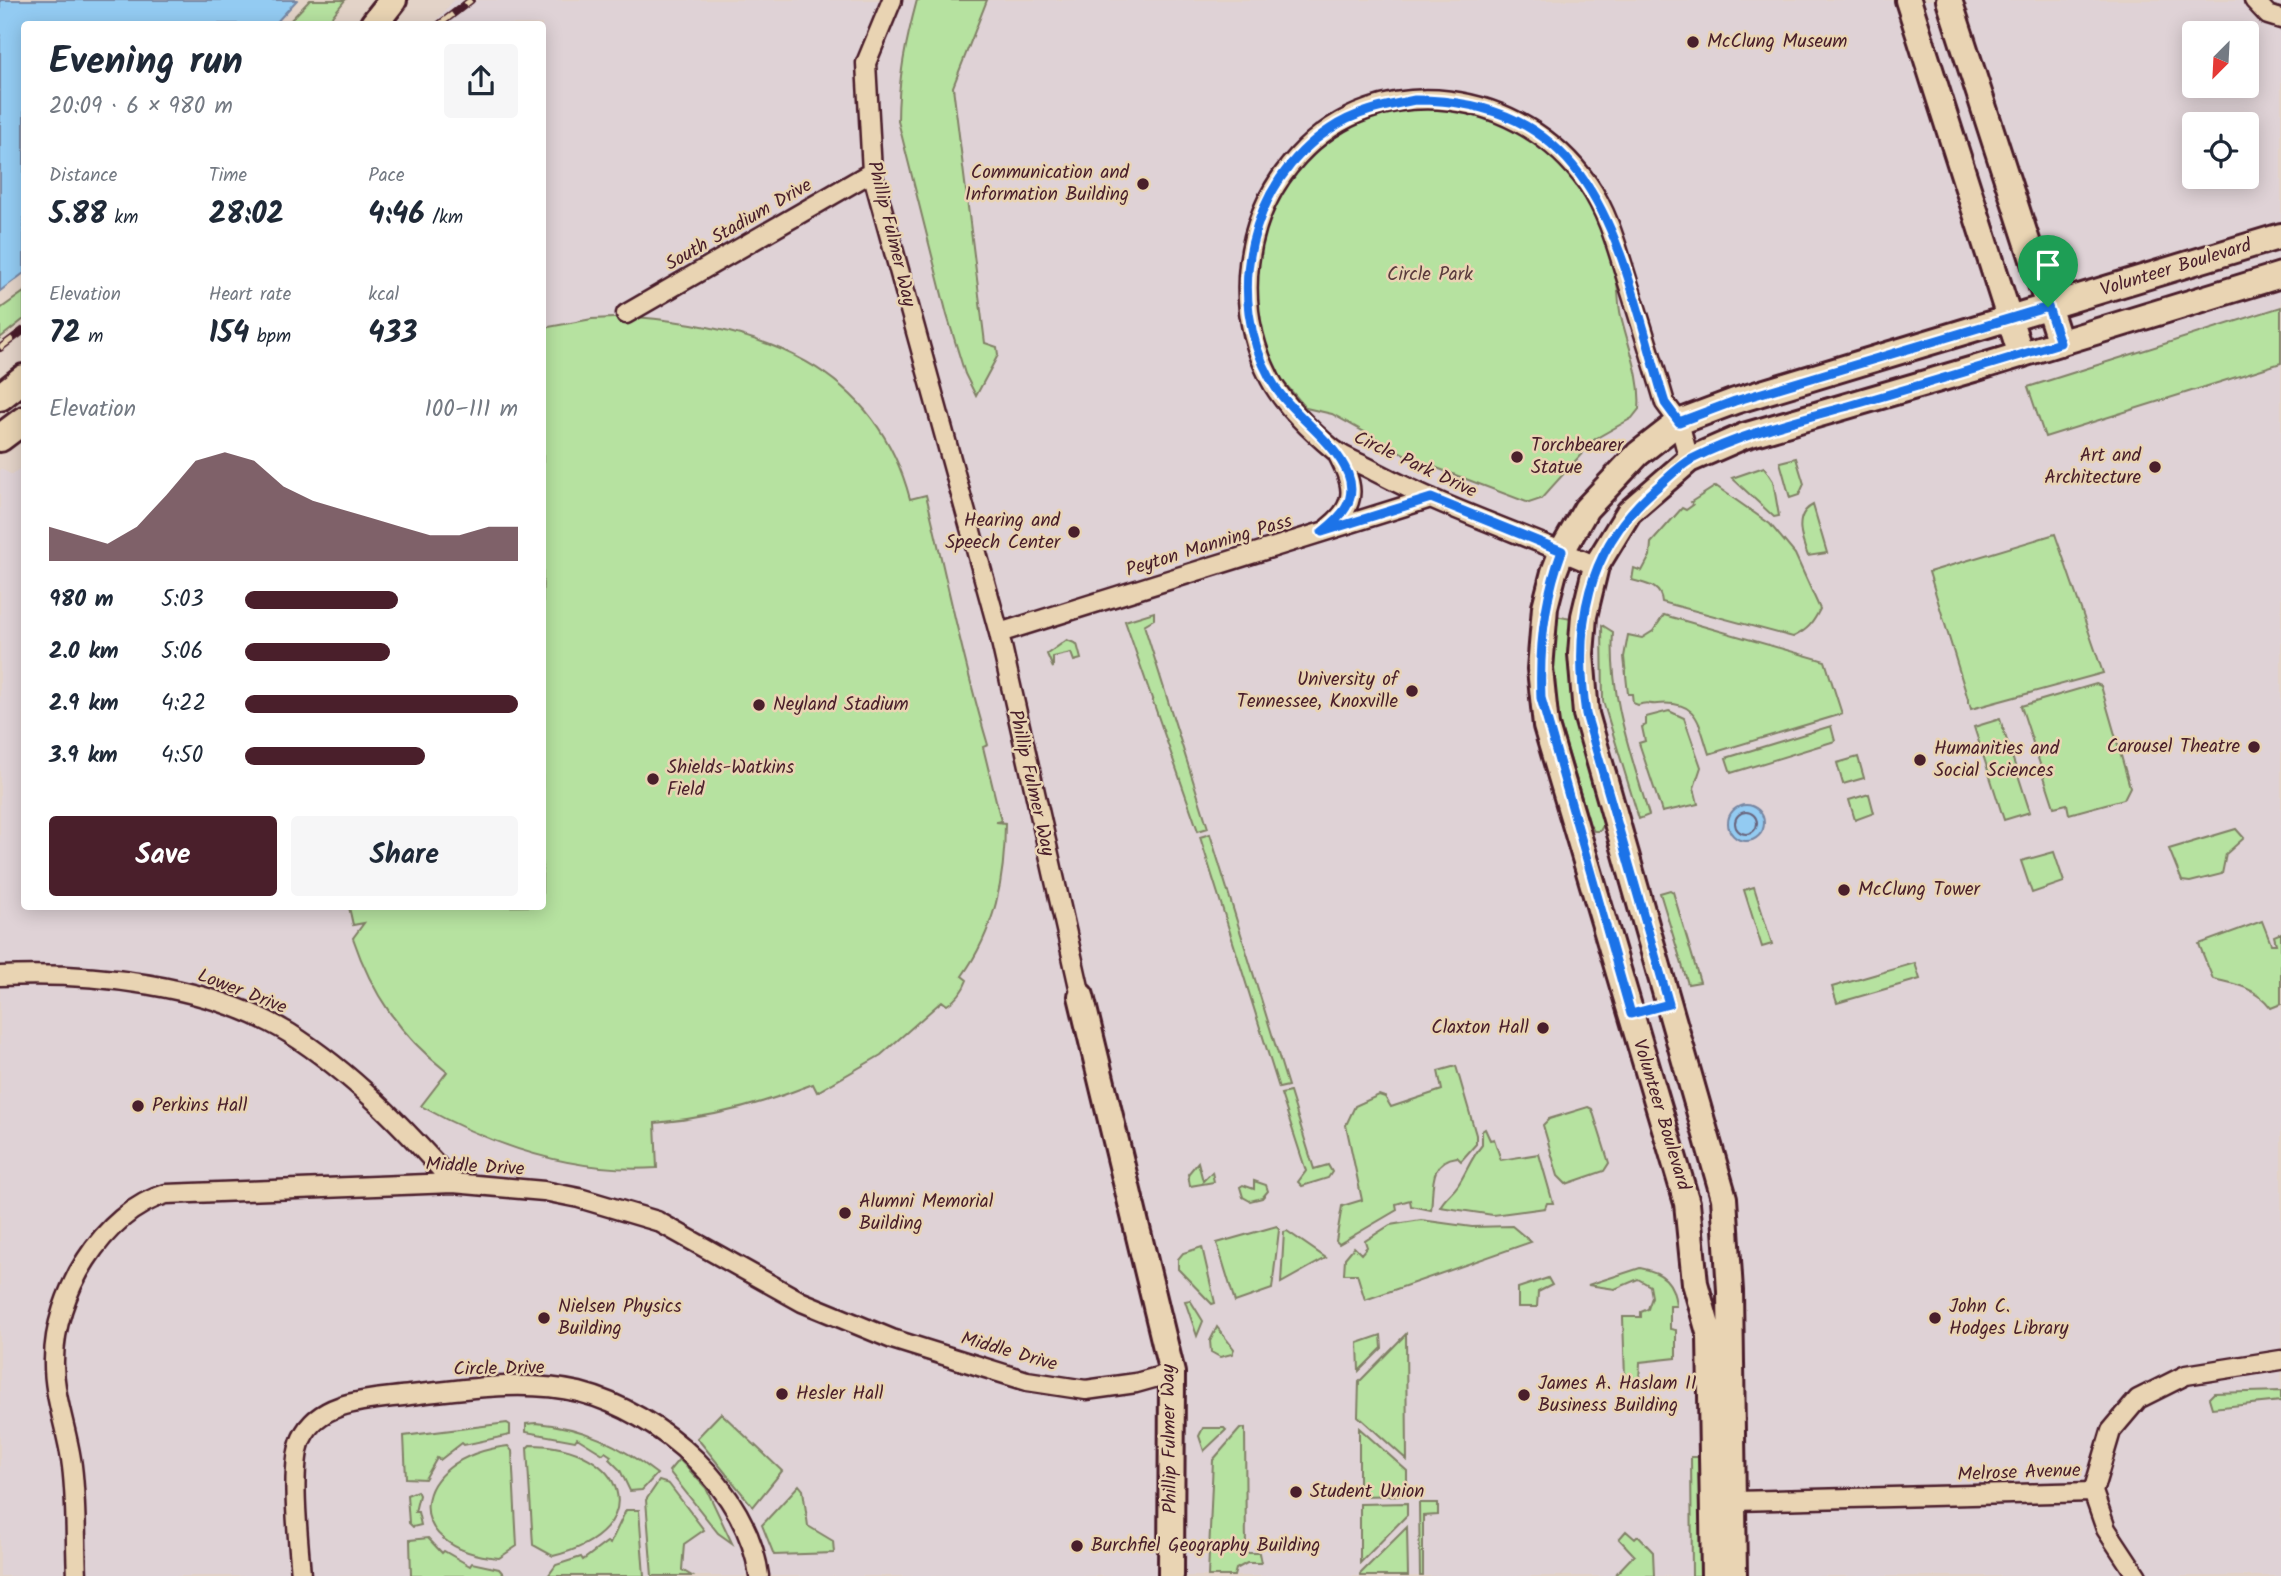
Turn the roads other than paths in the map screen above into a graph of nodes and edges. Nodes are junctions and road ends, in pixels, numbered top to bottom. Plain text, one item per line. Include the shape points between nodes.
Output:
1 (393, 0) edge
2 (892, 0) edge
3 (1908, 0) edge
4 (1949, 0) edge
5 (2254, 0) edge
6 (2281, 19) edge
7 (376, 21) edge
8 (872, 172) junction
9 (2281, 236) edge
10 (2281, 275) edge
11 (2048, 307) junction
12 (626, 314) dead end
13 (2009, 319) junction
14 (2060, 343) junction
15 (2021, 355) junction
16 (1809, 378) junction
17 (21, 380) edge
18 (0, 397) edge
19 (1802, 419) junction
20 (21, 421) edge
21 (1679, 422) junction
22 (0, 438) edge
23 (1336, 451) junction
24 (1689, 460) junction
25 (1431, 498) junction
26 (1322, 532) junction
27 (1562, 551) junction
28 (1596, 566) junction
29 (999, 633) junction
30 (1621, 839) junction
31 (1584, 849) junction
32 (0, 976) edge
33 (1081, 996) joint
34 (1669, 1004) junction
35 (1631, 1014) junction
36 (453, 1183) junction
37 (2281, 1360) edge
38 (1172, 1373) junction
39 (2093, 1492) junction
40 (1723, 1502) junction
41 (77, 1576) edge
42 (301, 1576) edge
43 (759, 1576) edge
44 (1171, 1576) edge
45 (1714, 1576) edge
46 (1734, 1576) edge
47 (2137, 1576) edge

1 - 7 main road
2 - 8 street, Phillip Fulmer Way via 866,63
3 - 13 street
4 - 11 street
5 - 6 street via 2267,15
8 - 12 street, South Stadium Drive
8 - 29 street, Phillip Fulmer Way
9 - 11 street, Volunteer Boulevard
10 - 14 street, Volunteer Boulevard
11 - 13 street, Volunteer Boulevard
11 - 14 street
13 - 15 street
13 - 16 street, Volunteer Boulevard
14 - 15 street, Volunteer Boulevard
15 - 19 street, Volunteer Boulevard
16 - 19 street via 1798,398
16 - 21 street, Volunteer Boulevard
17 - 18 main road
19 - 24 street, Volunteer Boulevard via 1744,436
20 - 22 main road
21 - 23 street, Circle Park Drive via 1665,403 1607,216 1563,153 1509,115 1481,105 1415,100 1359,113 1305,149 1282,176 1251,247 1246,298 1260,356 1272,382
21 - 24 street, Circle Park Drive
21 - 27 street, Volunteer Boulevard via 1639,454 1586,509
23 - 25 street, Circle Park Drive
23 - 26 street via 1349,477 1349,506
24 - 28 street, Volunteer Boulevard via 1629,512
25 - 26 street, Peyton Manning Pass
25 - 27 street, Circle Park Drive
26 - 29 street, Peyton Manning Pass
27 - 28 street, Circle Park Drive
27 - 31 street, Volunteer Boulevard via 1545,607 1541,698
28 - 30 street, Volunteer Boulevard via 1584,616 1581,683
29 - 33 street, Phillip Fulmer Way
30 - 31 street
30 - 34 street, Volunteer Boulevard
31 - 35 street, Volunteer Boulevard
32 - 36 street, Lower Drive via 49,974 182,991 239,1009 288,1032 345,1074
33 - 38 street, Phillip Fulmer Way
34 - 35 street
34 - 40 street, Volunteer Boulevard via 1724,1198 1730,1291
35 - 40 street, Volunteer Boulevard via 1687,1203 1695,1283 1710,1336
36 - 38 street, Middle Drive via 579,1198 657,1221 802,1302 862,1328 1027,1381 1086,1390
36 - 41 street, Middle Drive via 166,1194 135,1208 97,1243 69,1287 56,1325 53,1361 71,1459
37 - 39 street, Melrose Avenue via 2186,1375 2137,1399 2111,1431
38 - 44 street, Phillip Fulmer Way
39 - 40 street, Melrose Avenue
39 - 47 street via 2106,1528
40 - 45 street, Volunteer Boulevard
40 - 46 street, Volunteer Boulevard
42 - 43 street, Circle Drive via 298,1450 310,1426 346,1403 516,1386 578,1392 607,1401 685,1450 722,1486 756,1556

